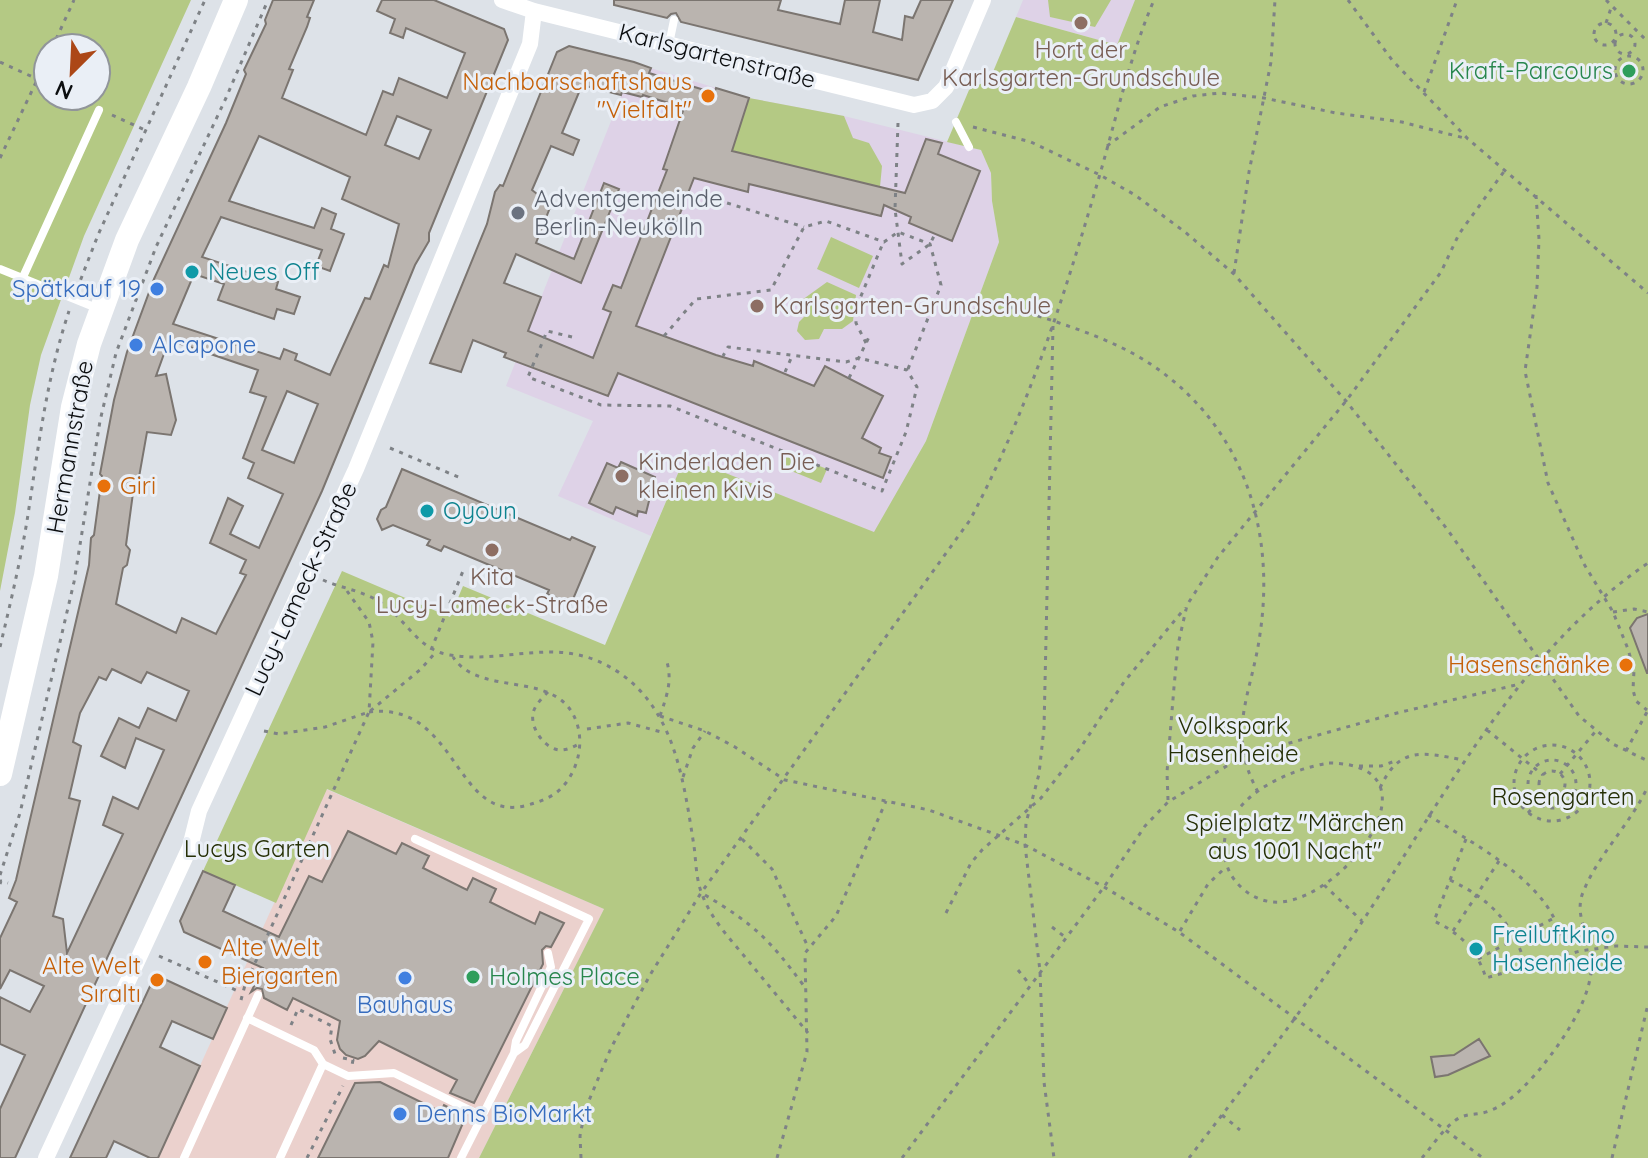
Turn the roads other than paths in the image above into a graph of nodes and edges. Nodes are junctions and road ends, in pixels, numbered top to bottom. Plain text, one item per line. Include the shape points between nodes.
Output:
1 (236, 0) edge
2 (502, 0) edge
3 (983, 0) edge
4 (534, 11) junction
5 (674, 20) dead end
6 (669, 44) junction
7 (98, 112) edge
8 (956, 122) road end
9 (969, 147) dead end
10 (0, 269) edge
11 (23, 277) junction
12 (100, 310) junction
13 (0, 774) edge
14 (415, 839) dead end
15 (548, 953) dead end
16 (258, 995) dead end
17 (247, 1018) junction
18 (514, 1053) junction
19 (323, 1064) junction
20 (482, 1116) junction
21 (46, 1158) edge
22 (184, 1158) edge
23 (280, 1158) edge
24 (461, 1158) edge

1 - 12 main road, Hermannstraße
2 - 4 street, Karlsgartenstraße
3 - 6 street, Karlsgartenstraße via 946,87 932,101 914,105
4 - 6 street, Karlsgartenstraße
4 - 21 street, Lucy-Lameck-Straße via 530,44 374,426 199,811 190,847
5 - 6 lane
7 - 11 lane
8 - 9 lane
10 - 11 lane
11 - 12 lane
12 - 13 main road, Hermannstraße via 76,392 46,576
14 - 18 lane via 589,919 525,1045
15 - 18 lane via 551,967
16 - 17 lane
17 - 19 lane via 314,1050
17 - 22 lane
18 - 20 lane
19 - 20 lane via 348,1076 394,1073
19 - 23 lane
20 - 24 lane

